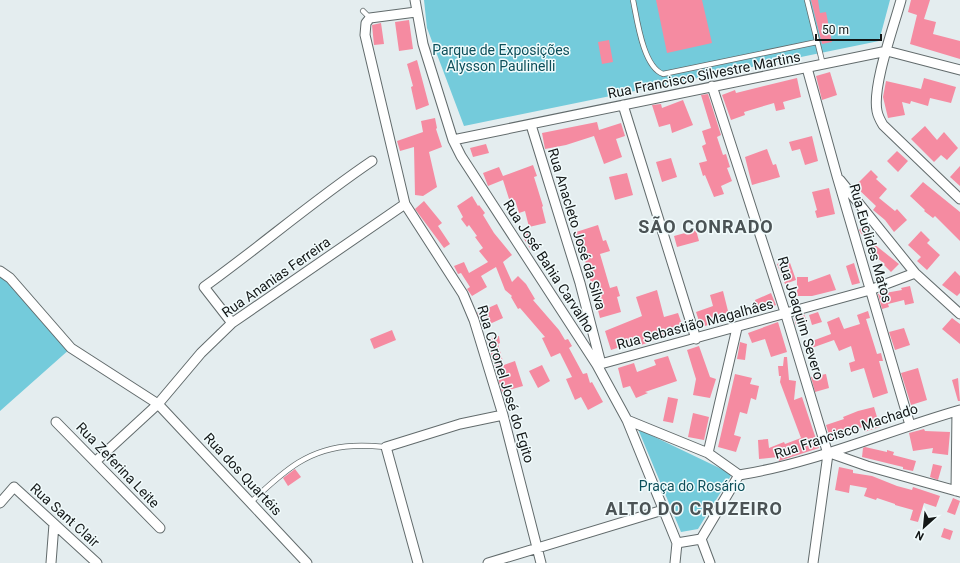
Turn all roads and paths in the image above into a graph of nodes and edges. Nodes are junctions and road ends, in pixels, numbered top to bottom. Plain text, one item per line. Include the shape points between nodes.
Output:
1 (415, 0) edge
2 (633, 0) edge
3 (807, 0) edge
4 (901, 0) edge
5 (416, 12) junction
6 (817, 42) junction
7 (887, 51) junction
8 (823, 65) junction
9 (807, 68) junction
10 (960, 70) edge
11 (712, 86) junction
12 (623, 105) junction
13 (531, 125) junction
14 (453, 140) junction
15 (372, 162) dead end
16 (837, 176) junction
17 (960, 199) edge
18 (405, 204) junction
19 (0, 271) edge
20 (915, 272) junction
21 (870, 290) junction
22 (960, 314) edge
23 (786, 315) junction
24 (232, 323) junction
25 (737, 328) junction
26 (696, 339) junction
27 (599, 364) junction
28 (158, 404) junction
29 (959, 411) edge
30 (503, 415) junction
31 (627, 420) junction
32 (56, 422) dead end
33 (910, 425) junction
34 (386, 447) junction
35 (708, 453) junction
36 (829, 453) junction
37 (96, 461) junction
38 (739, 475) junction
39 (958, 491) edge
40 (251, 502) junction
41 (0, 503) edge
42 (663, 510) junction
43 (54, 524) junction
44 (160, 528) dead end
45 (701, 539) junction
46 (677, 543) junction
47 (538, 547) junction
48 (50, 563) edge
49 (97, 563) edge
50 (307, 563) edge
51 (418, 563) edge
52 (488, 563) edge
53 (541, 563) edge
54 (674, 563) edge
55 (710, 563) edge
56 (813, 563) edge

1 - 5 street, Rua José Bahia Carvalho
2 - 6 lane via 646,54 657,72 662,74
3 - 6 lane
4 - 7 street
5 - 14 street, Rua José Bahia Carvalho via 423,44
5 - 18 street, Rua Coronel José do Egito via 366,14 365,35
6 - 8 lane
7 - 8 street, Rua Francisco Silvestre Martins
7 - 10 street, Rua Francisco Silvestre Martins
7 - 17 street via 876,97 878,117 883,125
8 - 9 street, Rua Francisco Silvestre Martins
9 - 11 street, Rua Francisco Silvestre Martins
9 - 16 street, Rua Euclides Matos
11 - 12 street, Rua Francisco Silvestre Martins
11 - 23 street, Rua Joaquim Severo
12 - 13 street, Rua Francisco Silvestre Martins
12 - 26 street
13 - 14 street, Rua Francisco Silvestre Martins
13 - 27 street, Rua Anacleto José da Silva via 580,283
14 - 27 street, Rua José Bahia Carvalho via 461,156
15 - 24 street via 204,287
16 - 20 street
16 - 21 street, Rua Euclides Matos
18 - 24 street, Rua Ananias Ferreira
18 - 30 street, Rua Coronel José do Egito via 463,294 474,320
19 - 28 street, Rua dos Quartéis via 10,278 71,348
20 - 21 street, Rua Sebastião Magalhâes
20 - 22 street
21 - 23 street, Rua Sebastião Magalhâes
21 - 33 street, Rua Euclides Matos
23 - 25 street, Rua Sebastião Magalhâes
23 - 36 street, Rua Joaquim Severo
24 - 28 street, Rua Ananias Ferreira via 201,353
25 - 26 street, Rua Sebastião Magalhâes
25 - 35 street
26 - 27 street, Rua Sebastião Magalhâes
27 - 31 street, Rua José Bahia Carvalho
28 - 37 street, Rua Ananias Ferreira
28 - 40 street, Rua dos Quartéis
29 - 33 street, Rua Francisco Machado
29 - 39 street
30 - 34 street via 460,424
30 - 47 street, Rua Coronel José do Egito
31 - 35 street
31 - 42 street, Rua José Bahia Carvalho
32 - 37 street, Rua Zeferina Leite
33 - 36 street, Rua Francisco Machado
34 - 40 lane via 353,446 330,449 306,457 289,468
34 - 51 street
35 - 38 street
36 - 38 street, Rua Francisco Machado via 776,469
36 - 39 street
36 - 56 street, Rua Joaquim Severo
37 - 44 street, Rua Zeferina Leite
38 - 45 street
40 - 50 street, Rua dos Quartéis
41 - 43 street, Rua Sant Clair via 14,487
42 - 46 street, Rua José Bahia Carvalho
42 - 47 street
43 - 48 street
43 - 49 street, Rua Sant Clair
45 - 46 street
45 - 55 street
46 - 54 street
47 - 52 street
47 - 53 street, Rua Coronel José do Egito

